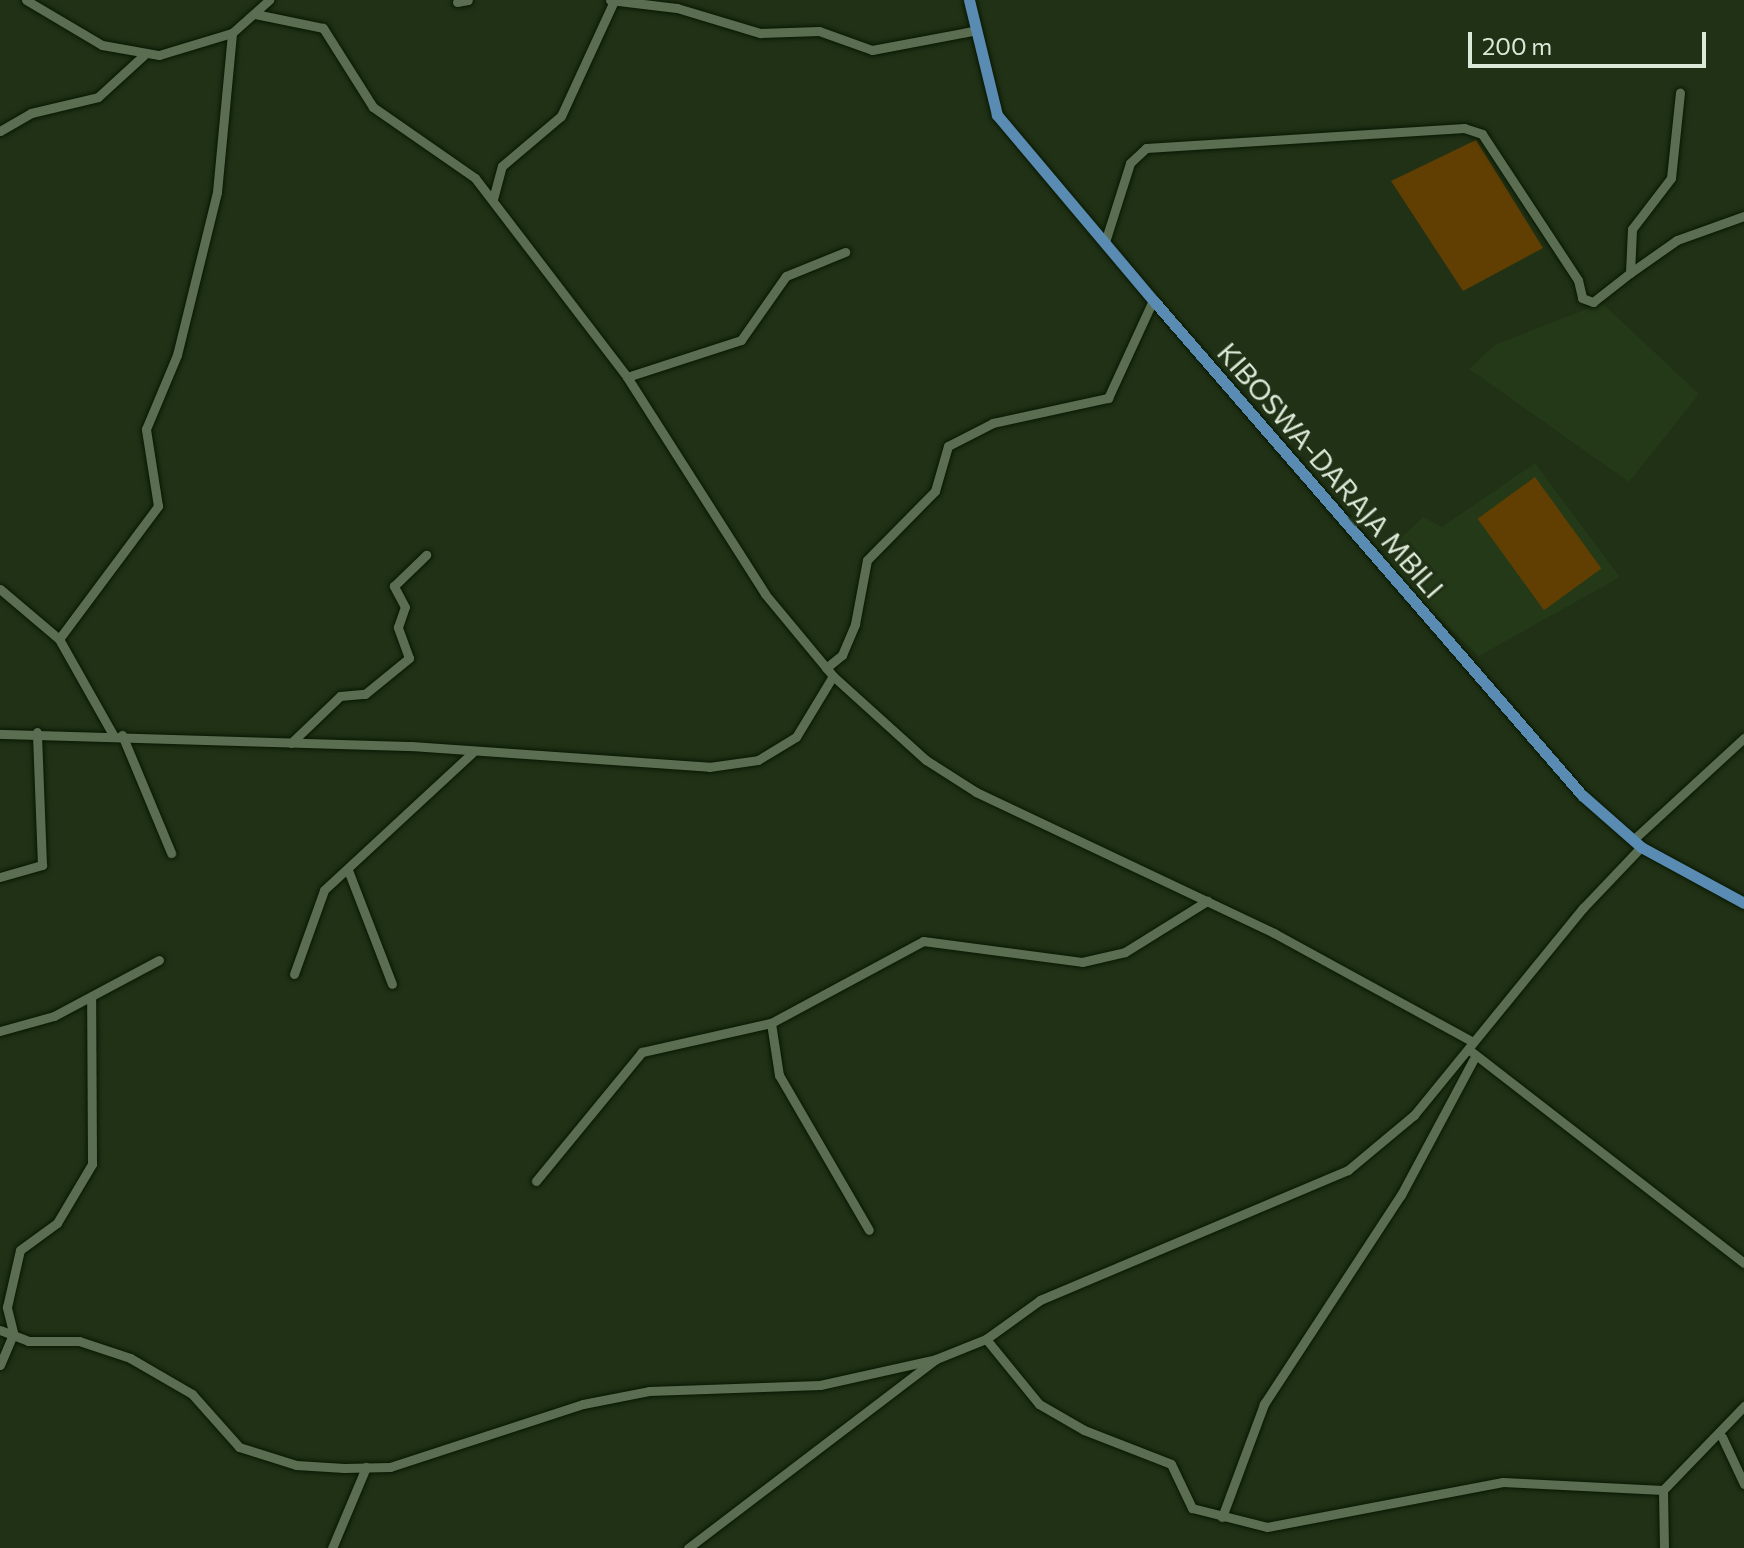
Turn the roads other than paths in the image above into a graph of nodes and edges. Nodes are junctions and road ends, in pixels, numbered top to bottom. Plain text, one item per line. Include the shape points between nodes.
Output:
1 (26, 0) edge
2 (269, 0) edge
3 (468, 0) edge
4 (612, 0) edge
5 (969, 0) edge
6 (457, 2) dead end
7 (255, 14) junction
8 (973, 31) junction
9 (232, 33) junction
10 (144, 55) junction
11 (1680, 92) dead end
12 (0, 131) edge
13 (493, 199) junction
14 (1744, 216) edge
15 (1105, 242) junction
16 (845, 252) dead end
17 (1630, 273) junction
18 (1153, 300) junction
19 (627, 377) junction
20 (426, 555) dead end
21 (0, 589) edge
22 (59, 639) junction
23 (830, 672) junction
24 (37, 732) junction
25 (0, 734) edge
26 (117, 735) junction
27 (1744, 738) edge
28 (291, 743) junction
29 (474, 751) junction
30 (1637, 844) junction
31 (171, 853) dead end
32 (348, 870) junction
33 (0, 877) edge
34 (1207, 901) junction
35 (1744, 903) edge
36 (159, 960) dead end
37 (294, 974) dead end
38 (392, 984) dead end
39 (91, 999) junction
40 (771, 1023) junction
41 (0, 1031) edge
42 (1470, 1045) junction
43 (1473, 1060) dead end
44 (536, 1181) dead end
45 (869, 1230) dead end
46 (1744, 1263) edge
47 (0, 1330) edge
48 (14, 1336) junction
49 (986, 1339) junction
50 (936, 1359) junction
51 (0, 1365) edge
52 (1744, 1406) edge
53 (1722, 1437) junction
54 (366, 1467) junction
55 (1744, 1484) edge
56 (1663, 1490) junction
57 (1222, 1517) junction
58 (332, 1548) edge
59 (688, 1548) edge
60 (1664, 1548) edge

1 - 10 street via 102,45
2 - 7 street
3 - 6 street
4 - 8 street via 677,8 760,33 819,31 872,50
4 - 13 street via 561,116 502,166
5 - 8 main road, KIBOSWA-DARAJA MBILI
7 - 9 street
7 - 13 street via 323,28 373,107 475,178
8 - 15 main road, KIBOSWA-DARAJA MBILI via 997,115
9 - 10 street
9 - 22 street via 217,192 177,355 146,429 158,506
10 - 12 street via 98,97 31,113
11 - 17 street via 1671,178 1632,229
13 - 19 street
14 - 17 street via 1677,240
15 - 17 street via 1130,163 1146,148 1464,128 1482,134 1585,301
15 - 18 main road, KIBOSWA-DARAJA MBILI
16 - 19 street via 786,276 741,340
18 - 23 street via 1108,398 993,423 948,446 935,491 867,560 855,624
18 - 30 main road, KIBOSWA-DARAJA MBILI via 1582,795
19 - 23 street via 765,594
20 - 28 street via 394,586 405,607 398,627 409,658 365,694 340,696
21 - 22 street
22 - 26 street
23 - 29 street via 796,737 742,764
23 - 34 street via 926,760 976,792
24 - 25 street
24 - 26 street
24 - 33 street via 42,865
26 - 28 street
26 - 31 street
27 - 30 street
28 - 29 street
29 - 32 street
30 - 35 main road, KIBOSWA-DARAJA MBILI
30 - 42 street
32 - 37 street via 321,893
32 - 38 street
34 - 40 street via 1125,952 1082,962 923,941
34 - 42 street
36 - 39 street
39 - 41 street
39 - 48 street via 92,1164 57,1223 20,1250 7,1307
40 - 44 street via 642,1052
40 - 45 street via 779,1075
42 - 46 street
42 - 49 street via 1414,1115 1348,1170 1040,1300
43 - 57 street via 1401,1195 1264,1404
47 - 48 street
48 - 51 street
48 - 54 street via 79,1341 130,1358 192,1394 239,1447 263,1458
49 - 50 street
49 - 57 street via 1039,1404 1084,1430 1171,1464 1192,1508
50 - 54 street via 820,1385 635,1394 390,1467
50 - 59 street
52 - 53 street
53 - 55 street
53 - 56 street
54 - 58 street
56 - 57 street via 1503,1482 1267,1527
56 - 60 street

